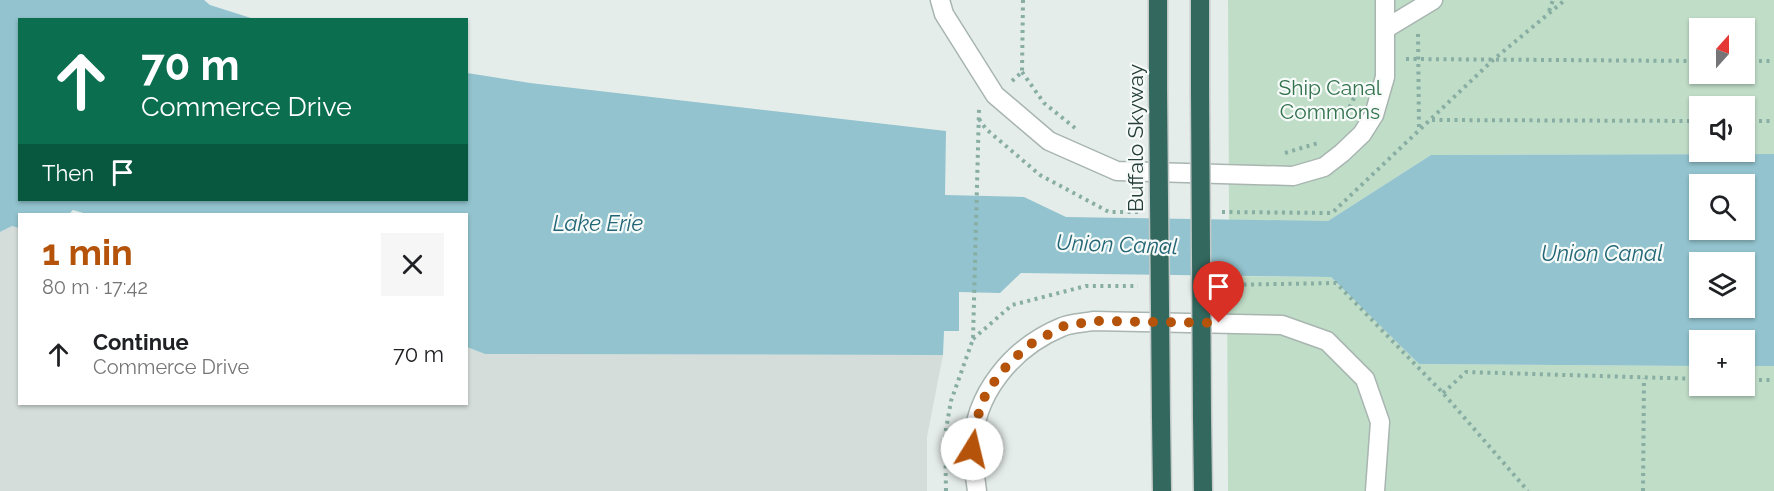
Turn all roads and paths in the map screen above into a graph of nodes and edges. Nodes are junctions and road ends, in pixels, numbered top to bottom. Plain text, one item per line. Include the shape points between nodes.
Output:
1 (940, 0) edge
2 (1023, 0) edge
3 (1158, 0) edge
4 (1200, 0) edge
5 (1385, 0) edge
6 (1553, 0) edge
7 (1565, 0) edge
8 (1426, 5) edge
9 (1549, 10) junction
10 (1385, 29) junction
11 (1406, 59) dead end
12 (1419, 59) junction
13 (1493, 60) junction
14 (1689, 61) edge
15 (1755, 61) edge
16 (1774, 61) edge
17 (1012, 81) dead end
18 (984, 104) dead end
19 (979, 119) junction
20 (1689, 121) edge
21 (1755, 121) edge
22 (1774, 121) edge
23 (1419, 129) dead end
24 (1109, 212) dead end
25 (1336, 283) dead end
26 (1644, 378) junction
27 (1689, 379) edge
28 (1755, 380) edge
29 (1774, 380) edge
30 (1443, 393) junction
31 (946, 491) edge
32 (977, 491) edge
33 (1162, 491) edge
34 (1203, 491) edge
35 (1375, 491) edge
36 (1528, 491) edge
37 (1643, 491) edge

1 - 10 street via 944,14 995,95 1049,141 1117,171 1293,176 1324,167 1362,134 1374,116 1385,77
2 - 17 path via 1022,72
3 - 33 highway, Buffalo Skyway, bridge
4 - 34 highway, bridge
5 - 10 street
6 - 9 path
7 - 9 path
8 - 10 street
8 - 12 path
9 - 13 path
11 - 12 path
12 - 13 path
12 - 23 path
13 - 14 path
13 - 20 path via 1432,120
15 - 16 path
18 - 19 path via 979,109
19 - 24 path via 1040,175
19 - 31 path via 973,339 949,412 945,435
21 - 22 path
25 - 30 path
26 - 27 path
26 - 30 path via 1466,372
26 - 37 path
28 - 29 path
30 - 36 path
32 - 35 street via 972,449 975,424 985,396 1000,373 1027,346 1064,326 1094,321 1282,325 1327,341 1365,379 1380,422

